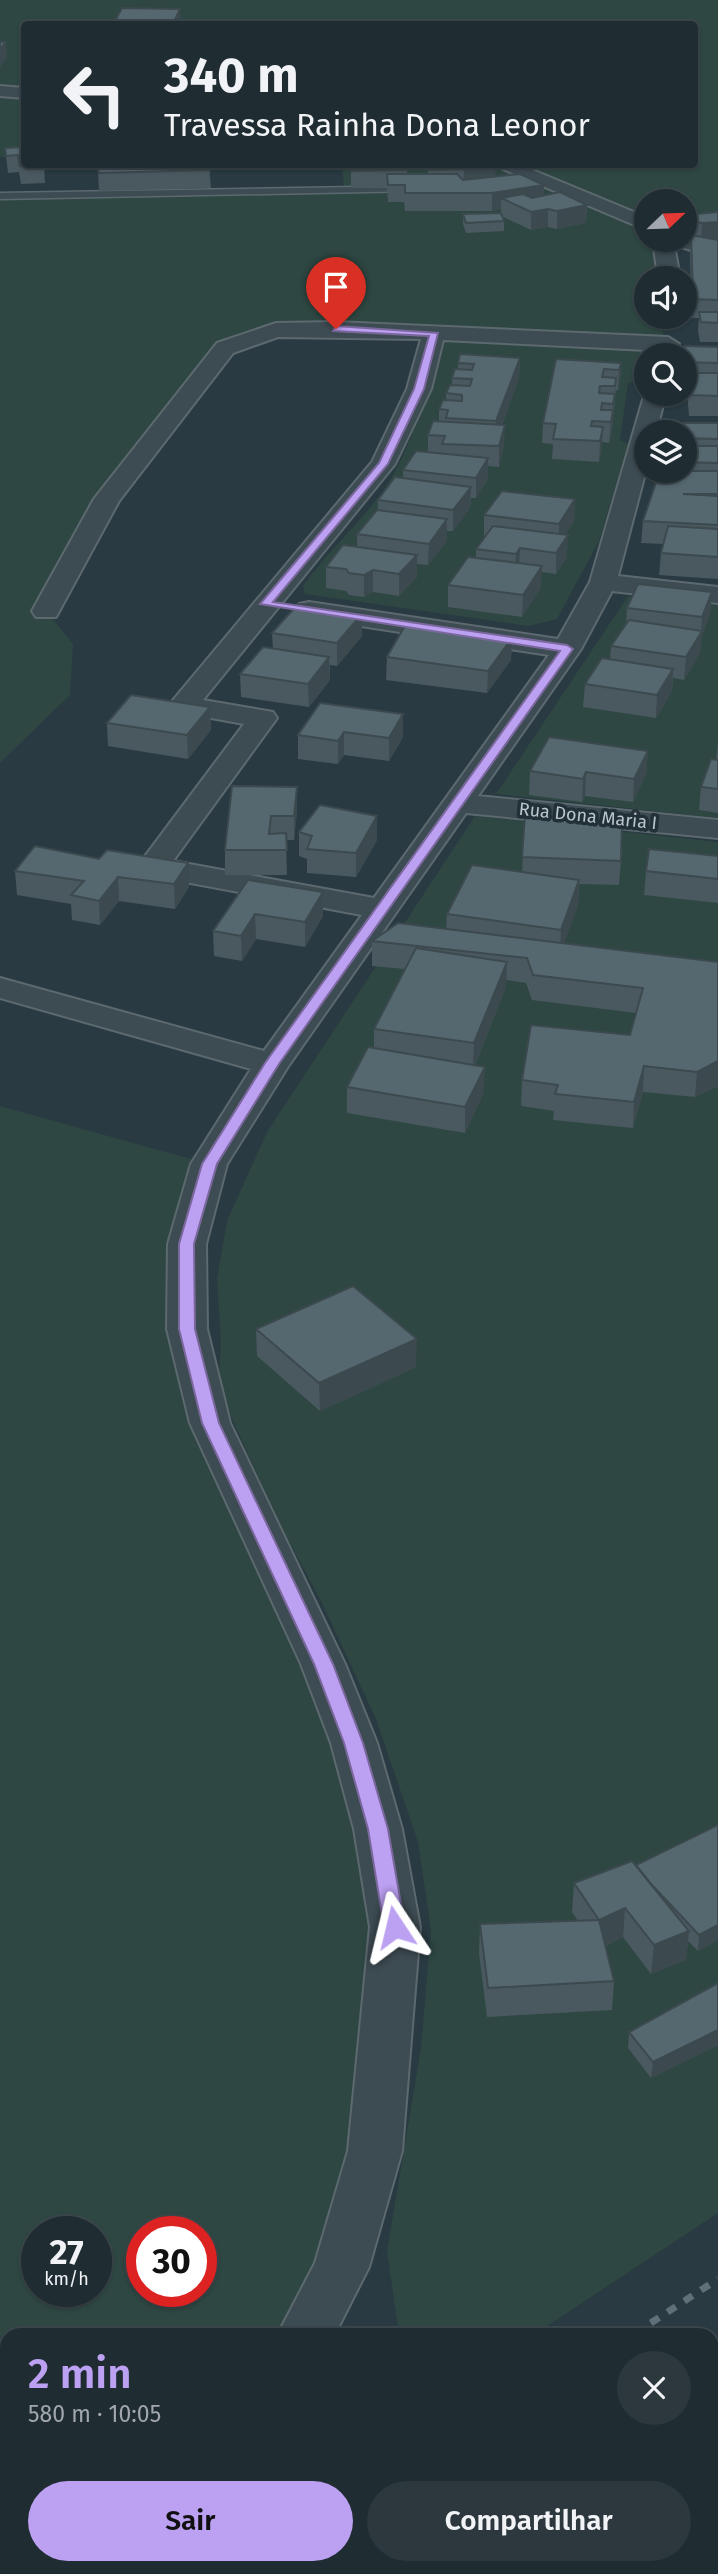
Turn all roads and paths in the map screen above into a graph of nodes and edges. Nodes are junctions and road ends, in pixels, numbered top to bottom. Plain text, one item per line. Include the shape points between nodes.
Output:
1 (0, 91) edge
2 (21, 93) edge
3 (510, 168) edge
4 (546, 182) junction
5 (519, 184) edge
6 (427, 189) edge
7 (0, 196) edge
8 (634, 219) edge
9 (697, 246) edge
10 (718, 252) edge
11 (434, 333) junction
12 (634, 347) edge
13 (651, 406) edge
14 (603, 582) junction
15 (718, 595) edge
16 (265, 604) junction
17 (46, 611) dead end
18 (567, 649) junction
19 (459, 803) junction
20 (718, 829) edge
21 (381, 909) junction
22 (0, 988) edge
23 (272, 1063) junction
24 (309, 2328) edge

1 - 2 street
3 - 4 street
4 - 5 lane
4 - 8 street
6 - 7 lane
9 - 10 street
11 - 12 street
11 - 16 street via 419,389 383,464
11 - 17 street via 276,330 225,348 107,499
13 - 14 street
14 - 15 street
14 - 18 street
16 - 18 street
16 - 21 street via 183,705 263,718 153,867
18 - 19 street
19 - 20 street, Rua Dona Maria I
19 - 21 street
21 - 23 street
22 - 23 street
23 - 24 street via 209,1164 187,1244 187,1329 210,1423 323,1664 354,1743 378,1829 395,1927 375,2151 341,2267

